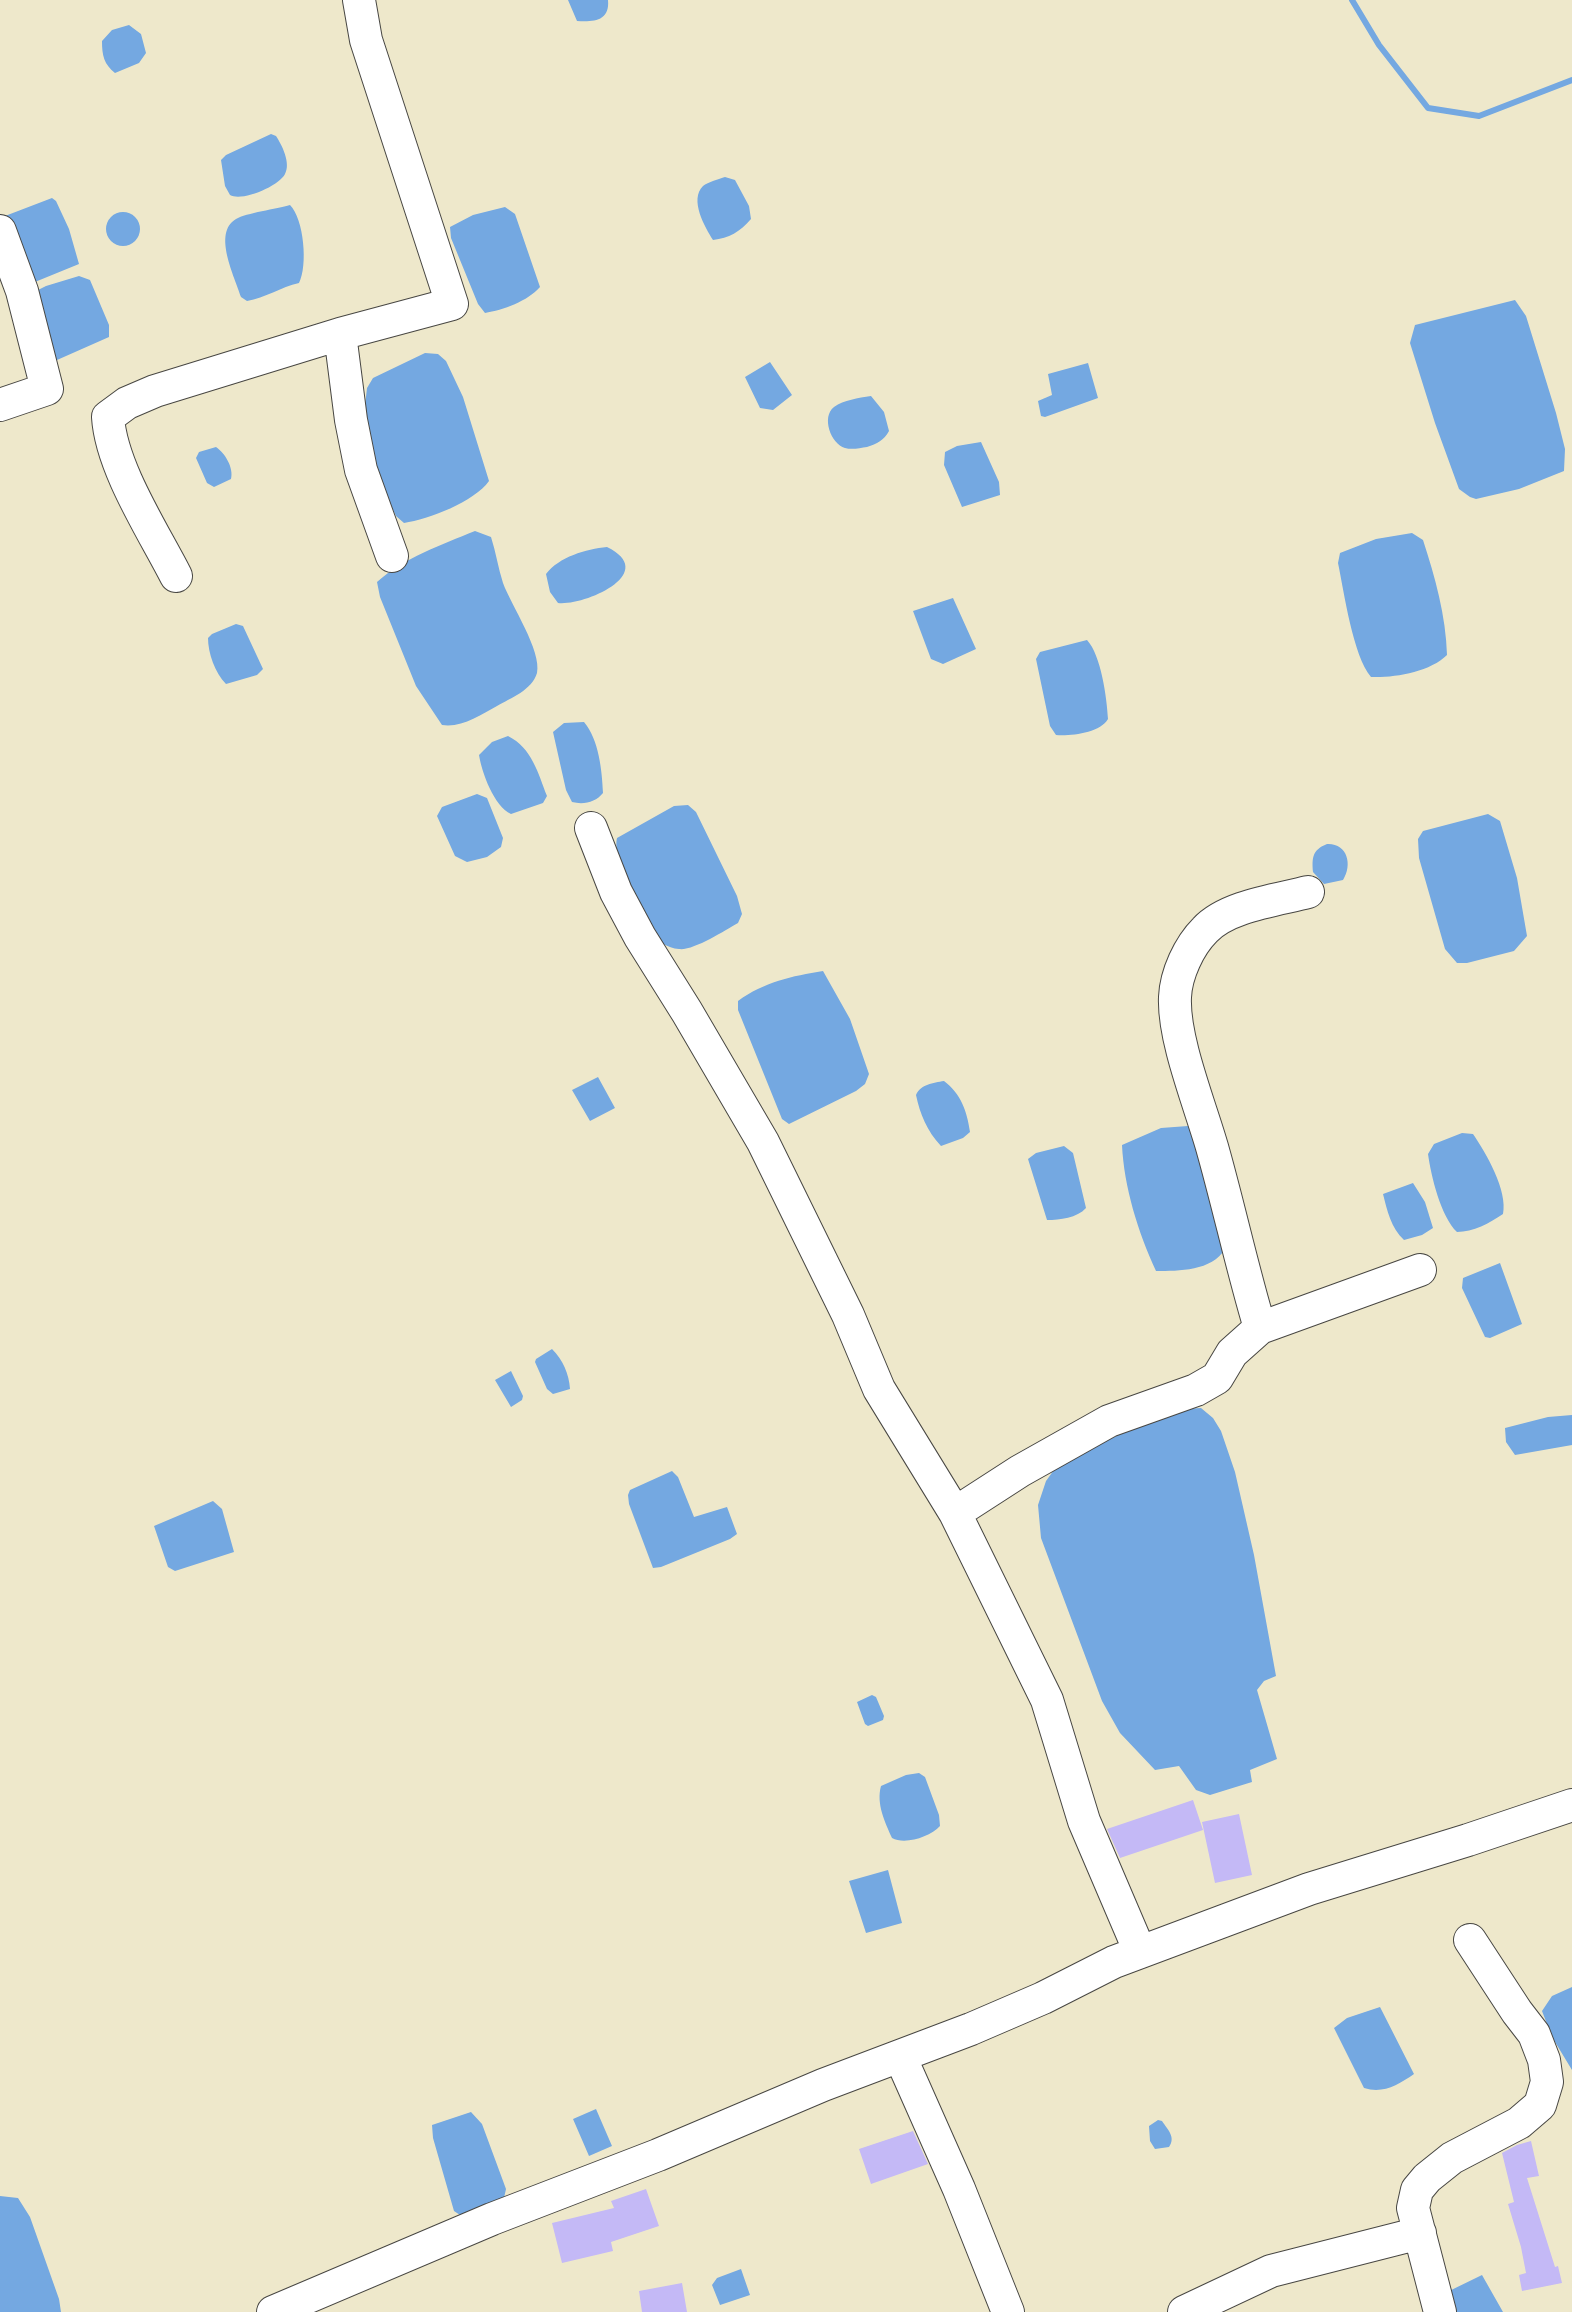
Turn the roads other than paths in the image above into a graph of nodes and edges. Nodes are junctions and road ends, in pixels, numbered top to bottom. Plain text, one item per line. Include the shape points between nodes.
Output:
1 (359, 0) edge
2 (0, 231) edge
3 (340, 334) junction
4 (0, 405) edge
5 (392, 556) dead end
6 (176, 576) dead end
7 (591, 828) dead end
8 (1308, 892) dead end
9 (1420, 1270) dead end
10 (1260, 1328) junction
11 (956, 1513) junction
12 (1572, 1805) edge
13 (1470, 1940) dead end
14 (1140, 1952) junction
15 (900, 2056) junction
16 (1420, 2233) junction
17 (273, 2312) edge
18 (1008, 2312) edge
19 (1184, 2312) edge
20 (1440, 2312) edge

1 - 3 street via 366,40 452,304
2 - 4 street via 22,290 47,389
3 - 5 street via 361,470
3 - 6 street via 155,391 108,417 116,454
7 - 11 street via 616,892 762,1142 848,1315 879,1389
8 - 10 street via 1219,917 1203,931 1184,961 1175,996 1178,1033
9 - 10 street
10 - 11 street via 1233,1353 1217,1378 1196,1390 1109,1420
11 - 14 street via 1046,1700 1084,1821
12 - 14 street via 1309,1889
13 - 16 street via 1534,2034 1547,2082 1540,2105 1519,2123 1452,2158 1427,2178 1417,2190 1413,2208
14 - 15 street
15 - 17 street
15 - 18 street
16 - 19 street via 1271,2271
16 - 20 street

